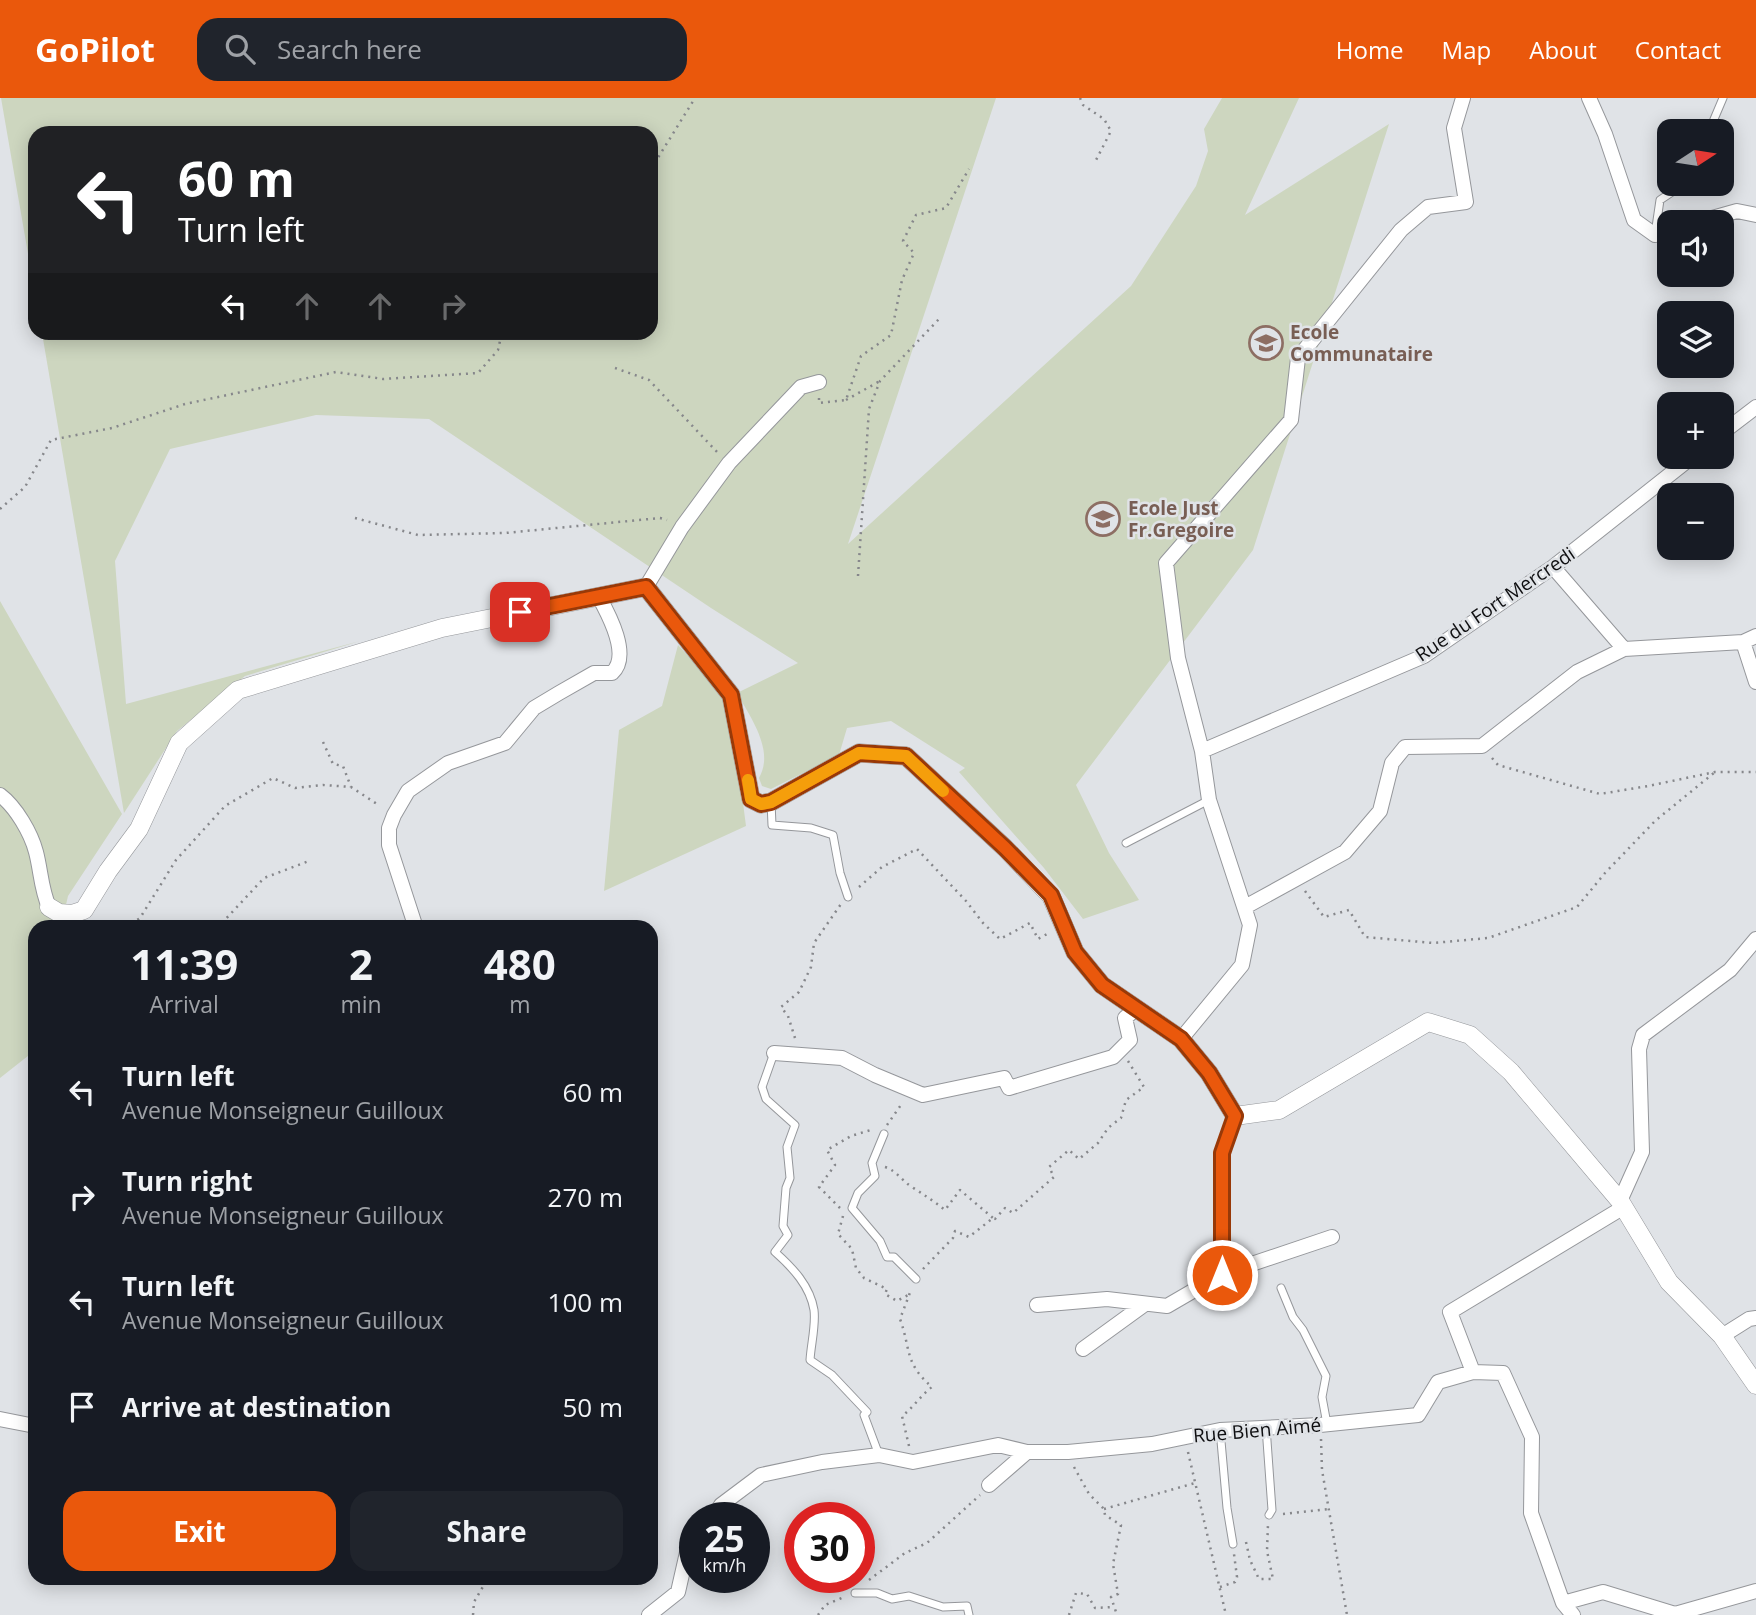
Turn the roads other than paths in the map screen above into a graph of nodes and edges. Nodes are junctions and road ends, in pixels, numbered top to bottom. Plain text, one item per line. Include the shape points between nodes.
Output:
1 (1463, 98) edge
2 (1589, 98) edge
3 (1723, 98) edge
4 (1714, 119) edge
5 (1734, 212) edge
6 (1756, 215) edge
7 (1657, 230) edge
8 (819, 382) road end
9 (1756, 407) edge
10 (1734, 424) edge
11 (1677, 469) edge
12 (1553, 567) junction
13 (646, 587) junction
14 (598, 597) junction
15 (1749, 639) edge
16 (1624, 649) junction
17 (1756, 682) edge
18 (1202, 751) junction
19 (0, 795) edge
20 (1209, 800) junction
21 (771, 802) junction
22 (1126, 843) dead end
23 (848, 897) road end
24 (49, 907) joint
25 (1245, 907) junction
26 (413, 920) edge
27 (1756, 939) edge
28 (1137, 1008) junction
29 (1181, 1039) junction
30 (774, 1053) joint
31 (1235, 1116) junction
32 (884, 1134) dead end
33 (1622, 1204) junction
34 (1332, 1237) dead end
35 (1222, 1275) junction
36 (916, 1279) road end
37 (1281, 1289) dead end
38 (1144, 1304) junction
39 (1037, 1305) dead end
40 (1756, 1318) edge
41 (1722, 1336) junction
42 (1083, 1349) dead end
43 (1473, 1372) junction
44 (1756, 1385) edge
45 (0, 1419) edge
46 (1323, 1424) junction
47 (28, 1425) edge
48 (1266, 1427) junction
49 (1220, 1430) junction
50 (1027, 1452) junction
51 (879, 1455) junction
52 (989, 1485) road end
53 (725, 1502) edge
54 (1269, 1515) road end
55 (1233, 1544) road end
56 (679, 1588) edge
57 (1756, 1591) edge
58 (875, 1593) edge
59 (1563, 1603) junction
60 (649, 1615) edge
61 (969, 1615) edge
62 (1573, 1615) edge

1 - 18 street via 1454,128 1466,202 1428,207 1401,230 1298,358 1291,420 1166,563 1178,658
2 - 7 street via 1634,220
3 - 4 lane
5 - 6 street
8 - 13 street via 802,387 729,463
9 - 10 street
11 - 12 street, Rue du Fort Mercredi
12 - 16 street
12 - 18 street, Rue du Fort Mercredi via 1424,656
13 - 14 street
13 - 21 street via 731,695 751,799
14 - 24 street via 442,628 238,690 179,743 139,829 84,910 72,915
14 - 26 street via 618,642 618,668 612,673 594,673 534,708 505,743 448,763 420,781 394,815 389,845
15 - 16 street
15 - 17 street
16 - 25 street via 1577,672 1482,746 1405,747 1392,763 1380,811 1345,852
18 - 20 street
19 - 24 street via 23,824 35,850
20 - 22 lane
20 - 25 street
21 - 23 lane via 772,825 833,835
21 - 28 street via 859,753 906,756 1051,895 1075,952 1102,985
25 - 29 street via 1250,925 1242,965
27 - 33 street via 1730,970 1643,1035 1639,1049 1642,1152
28 - 29 street
28 - 30 street via 1125,1018 1130,1040 1113,1057 1009,1088 1004,1077 923,1095 842,1058
29 - 31 street
30 - 51 lane via 762,1087 766,1099 795,1125 787,1147 790,1178 783,1226 788,1235 775,1252 794,1269 809,1293 814,1313 810,1360 832,1375 867,1412 864,1416
31 - 33 street via 1279,1110 1428,1022 1470,1035 1511,1072
31 - 35 street via 1222,1153
32 - 36 lane via 872,1163 875,1176 852,1208 887,1256 894,1257
33 - 41 street via 1669,1282
33 - 43 street via 1450,1312
34 - 35 street
35 - 38 street via 1167,1306
37 - 46 lane via 1326,1376
38 - 39 street via 1107,1299
38 - 42 street
40 - 41 street
41 - 44 street
43 - 46 street, Rue Bien Aimé via 1438,1382 1418,1415
43 - 59 street, Rue Bien Aimé via 1503,1373 1532,1437 1531,1513
45 - 47 street
46 - 48 street, Rue Bien Aimé
48 - 49 street, Rue Bien Aimé
48 - 54 lane
49 - 50 street, Rue Bien Aimé via 1152,1444
49 - 55 lane
50 - 51 street, Rue Bien Aimé via 998,1445 913,1462
50 - 52 street
51 - 53 street, Rue Bien Aimé via 761,1475
56 - 60 street
57 - 59 street via 1675,1614 1602,1592
58 - 61 lane via 892,1599 909,1596 943,1607 967,1606
59 - 62 street, Rue Bien Aimé

